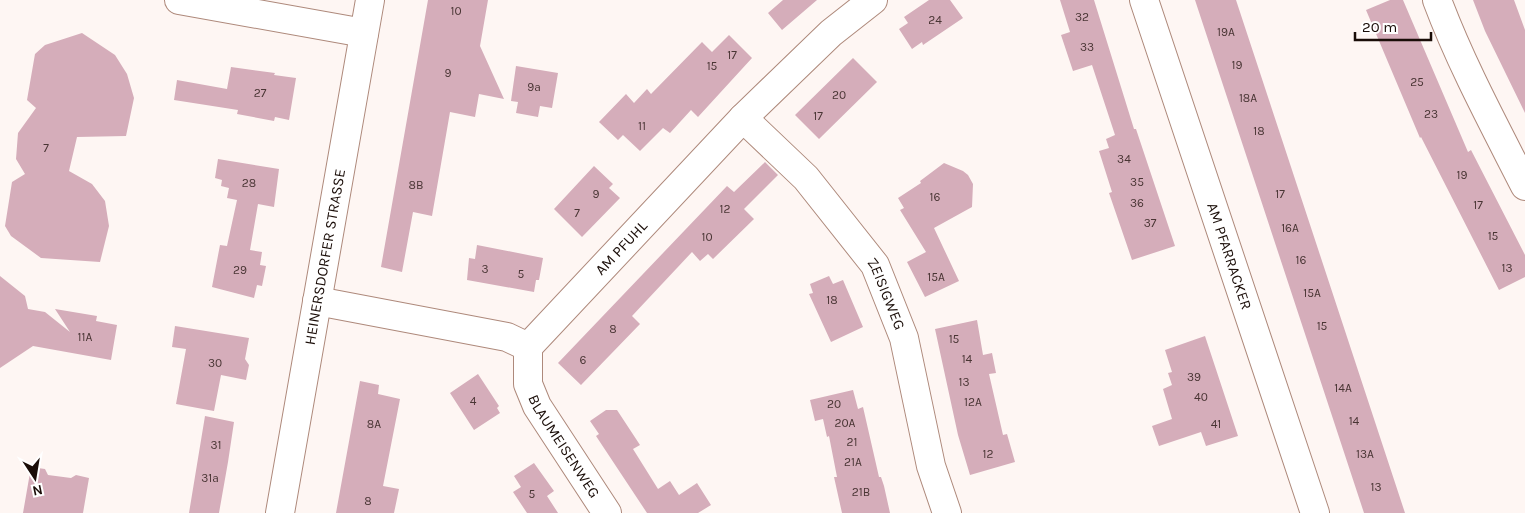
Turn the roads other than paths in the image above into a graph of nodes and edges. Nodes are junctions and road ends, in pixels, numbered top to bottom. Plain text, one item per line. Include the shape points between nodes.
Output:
1 (179, 0) edge
2 (370, 0) edge
3 (872, 0) edge
4 (1144, 0) edge
5 (1437, 0) edge
6 (364, 33) junction
7 (743, 118) junction
8 (1525, 186) edge
9 (317, 301) junction
10 (528, 347) junction
11 (280, 513) edge
12 (607, 513) edge
13 (947, 513) edge
14 (1315, 513) edge

1 - 6 street
2 - 6 street, HEINERSDORFER STRASSE
3 - 7 street, AM PFUHL via 831,33
4 - 14 street, AM PFARRACKER
5 - 8 street via 1473,82
6 - 9 street, HEINERSDORFER STRASSE
7 - 10 street, AM PFUHL
7 - 13 street, ZEISIGWEG via 806,178 875,265 904,338 931,466
9 - 10 street via 507,337
9 - 11 street, HEINERSDORFER STRASSE
10 - 12 street, BLAUMEISENWEG via 528,384 537,406

